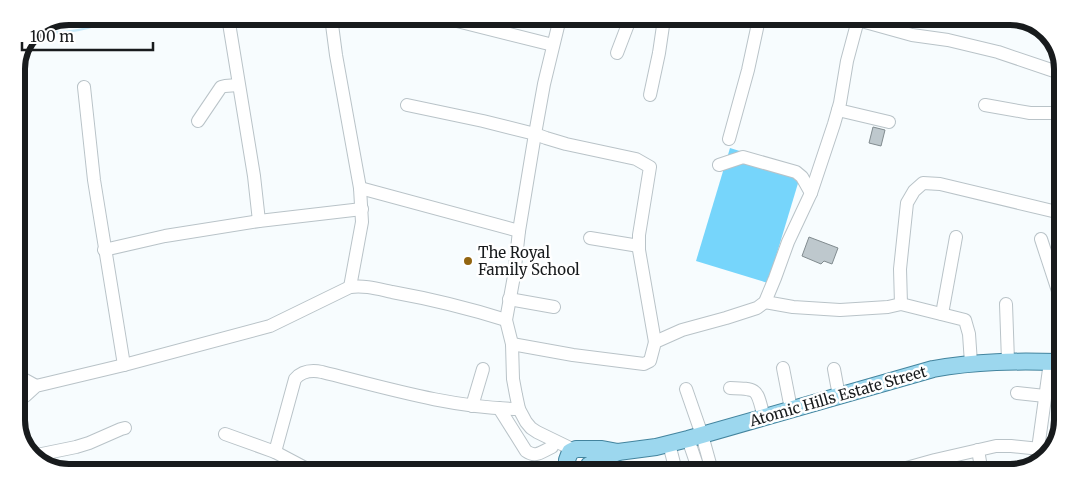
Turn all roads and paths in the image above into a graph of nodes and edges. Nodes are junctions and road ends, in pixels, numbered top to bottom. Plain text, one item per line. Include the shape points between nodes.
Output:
1 (229, 25) edge
2 (332, 25) edge
3 (473, 25) edge
4 (558, 25) edge
5 (628, 25) edge
6 (663, 25) edge
7 (758, 25) edge
8 (857, 25) edge
9 (876, 25) edge
10 (553, 45) junction
11 (617, 52) dead end
12 (1054, 71) edge
13 (238, 85) junction
14 (84, 87) dead end
15 (650, 95) dead end
16 (407, 105) dead end
17 (985, 105) dead end
18 (838, 110) junction
19 (1054, 113) edge
20 (198, 121) dead end
21 (889, 122) dead end
22 (535, 134) junction
23 (729, 138) dead end
24 (719, 165) dead end
25 (360, 188) junction
26 (811, 193) junction
27 (362, 209) junction
28 (1054, 211) edge
29 (258, 221) junction
30 (519, 231) junction
31 (956, 237) dead end
32 (590, 238) dead end
33 (1041, 239) dead end
34 (639, 246) junction
35 (104, 250) junction
36 (1054, 279) edge
37 (350, 286) junction
38 (510, 299) junction
39 (765, 302) junction
40 (901, 304) junction
41 (1006, 304) dead end
42 (554, 307) dead end
43 (942, 314) junction
44 (506, 320) junction
45 (655, 342) junction
46 (512, 344) junction
47 (1008, 361) junction
48 (1054, 362) edge
49 (971, 363) junction
50 (124, 365) junction
51 (783, 368) dead end
52 (483, 369) dead end
53 (834, 369) dead end
54 (1054, 370) edge
55 (25, 380) edge
56 (36, 386) junction
57 (730, 388) dead end
58 (686, 389) dead end
59 (1017, 393) dead end
60 (25, 396) edge
61 (839, 396) junction
62 (1045, 396) junction
63 (472, 406) junction
64 (499, 408) junction
65 (519, 409) junction
66 (791, 409) junction
67 (764, 417) junction
68 (526, 422) junction
69 (125, 428) dead end
70 (537, 432) junction
71 (225, 434) dead end
72 (515, 434) junction
73 (695, 437) junction
74 (669, 444) junction
75 (552, 447) junction
76 (1044, 448) edge
77 (978, 450) junction
78 (1042, 450) edge
79 (275, 452) junction
80 (41, 454) edge
81 (298, 464) edge
82 (577, 464) edge
83 (674, 464) edge
84 (698, 464) edge
85 (708, 464) edge
86 (921, 464) edge
87 (980, 464) edge

1 - 13 street
2 - 25 street
3 - 10 street
4 - 10 street, Atomic Hills Estate Street
5 - 11 street
6 - 15 street
7 - 23 street
8 - 18 street
9 - 12 street via 973,46
10 - 22 street, Atomic Hills Estate Street
13 - 20 street via 221,87
13 - 29 street via 254,176
14 - 35 street
16 - 22 street
17 - 19 street via 1030,113
18 - 21 street
18 - 26 street
22 - 30 street, Atomic Hills Estate Street
22 - 34 street via 636,159 650,167
24 - 26 street via 743,157 796,172
25 - 27 street
25 - 30 street
26 - 39 street
27 - 29 street
27 - 37 street
28 - 40 street via 940,184 923,183 906,203 900,269
29 - 35 street
30 - 38 street, Atomic Hills Estate Street
31 - 43 street
32 - 34 street
33 - 36 street
34 - 45 street
35 - 50 street
37 - 44 street via 430,299
37 - 50 street via 270,326
38 - 42 street
38 - 44 street, Atomic Hills Estate Street
39 - 40 street via 840,310
39 - 45 street via 757,308 682,330
40 - 43 street
41 - 47 street
43 - 49 street via 965,320
44 - 46 street, Atomic Hills Estate Street
45 - 46 street via 650,361 644,364
46 - 65 street, Atomic Hills Estate Street via 513,379
47 - 48 main road, Atomic Hills Estate Street
47 - 49 main road, Atomic Hills Estate Street
49 - 61 main road, Atomic Hills Estate Street via 915,374
50 - 56 street
51 - 66 street
52 - 63 street
53 - 61 street
54 - 62 street
55 - 56 street
56 - 60 street
57 - 67 street via 754,390
58 - 73 street
59 - 62 street
61 - 66 main road, Atomic Hills Estate Street
62 - 76 street
63 - 64 street
63 - 79 street via 322,372 305,372 299,374 294,383
64 - 65 street
64 - 72 street
65 - 68 street, Atomic Hills Estate Street
66 - 67 main road, Atomic Hills Estate Street
67 - 73 main road, Atomic Hills Estate Street
68 - 70 street, Atomic Hills Estate Street
68 - 72 street
69 - 80 street via 89,443
70 - 75 street, Atomic Hills Estate Street
70 - 82 street, Atomic Hills Estate Street
71 - 79 street
72 - 75 street via 531,454
73 - 74 main road, Atomic Hills Estate Street
73 - 84 street
73 - 85 street
74 - 82 main road, Atomic Hills Estate Street via 618,452 602,449
74 - 83 street
75 - 82 street, Atomic Hills Estate Street
77 - 78 street via 996,446
77 - 86 street
77 - 87 street
79 - 81 street

